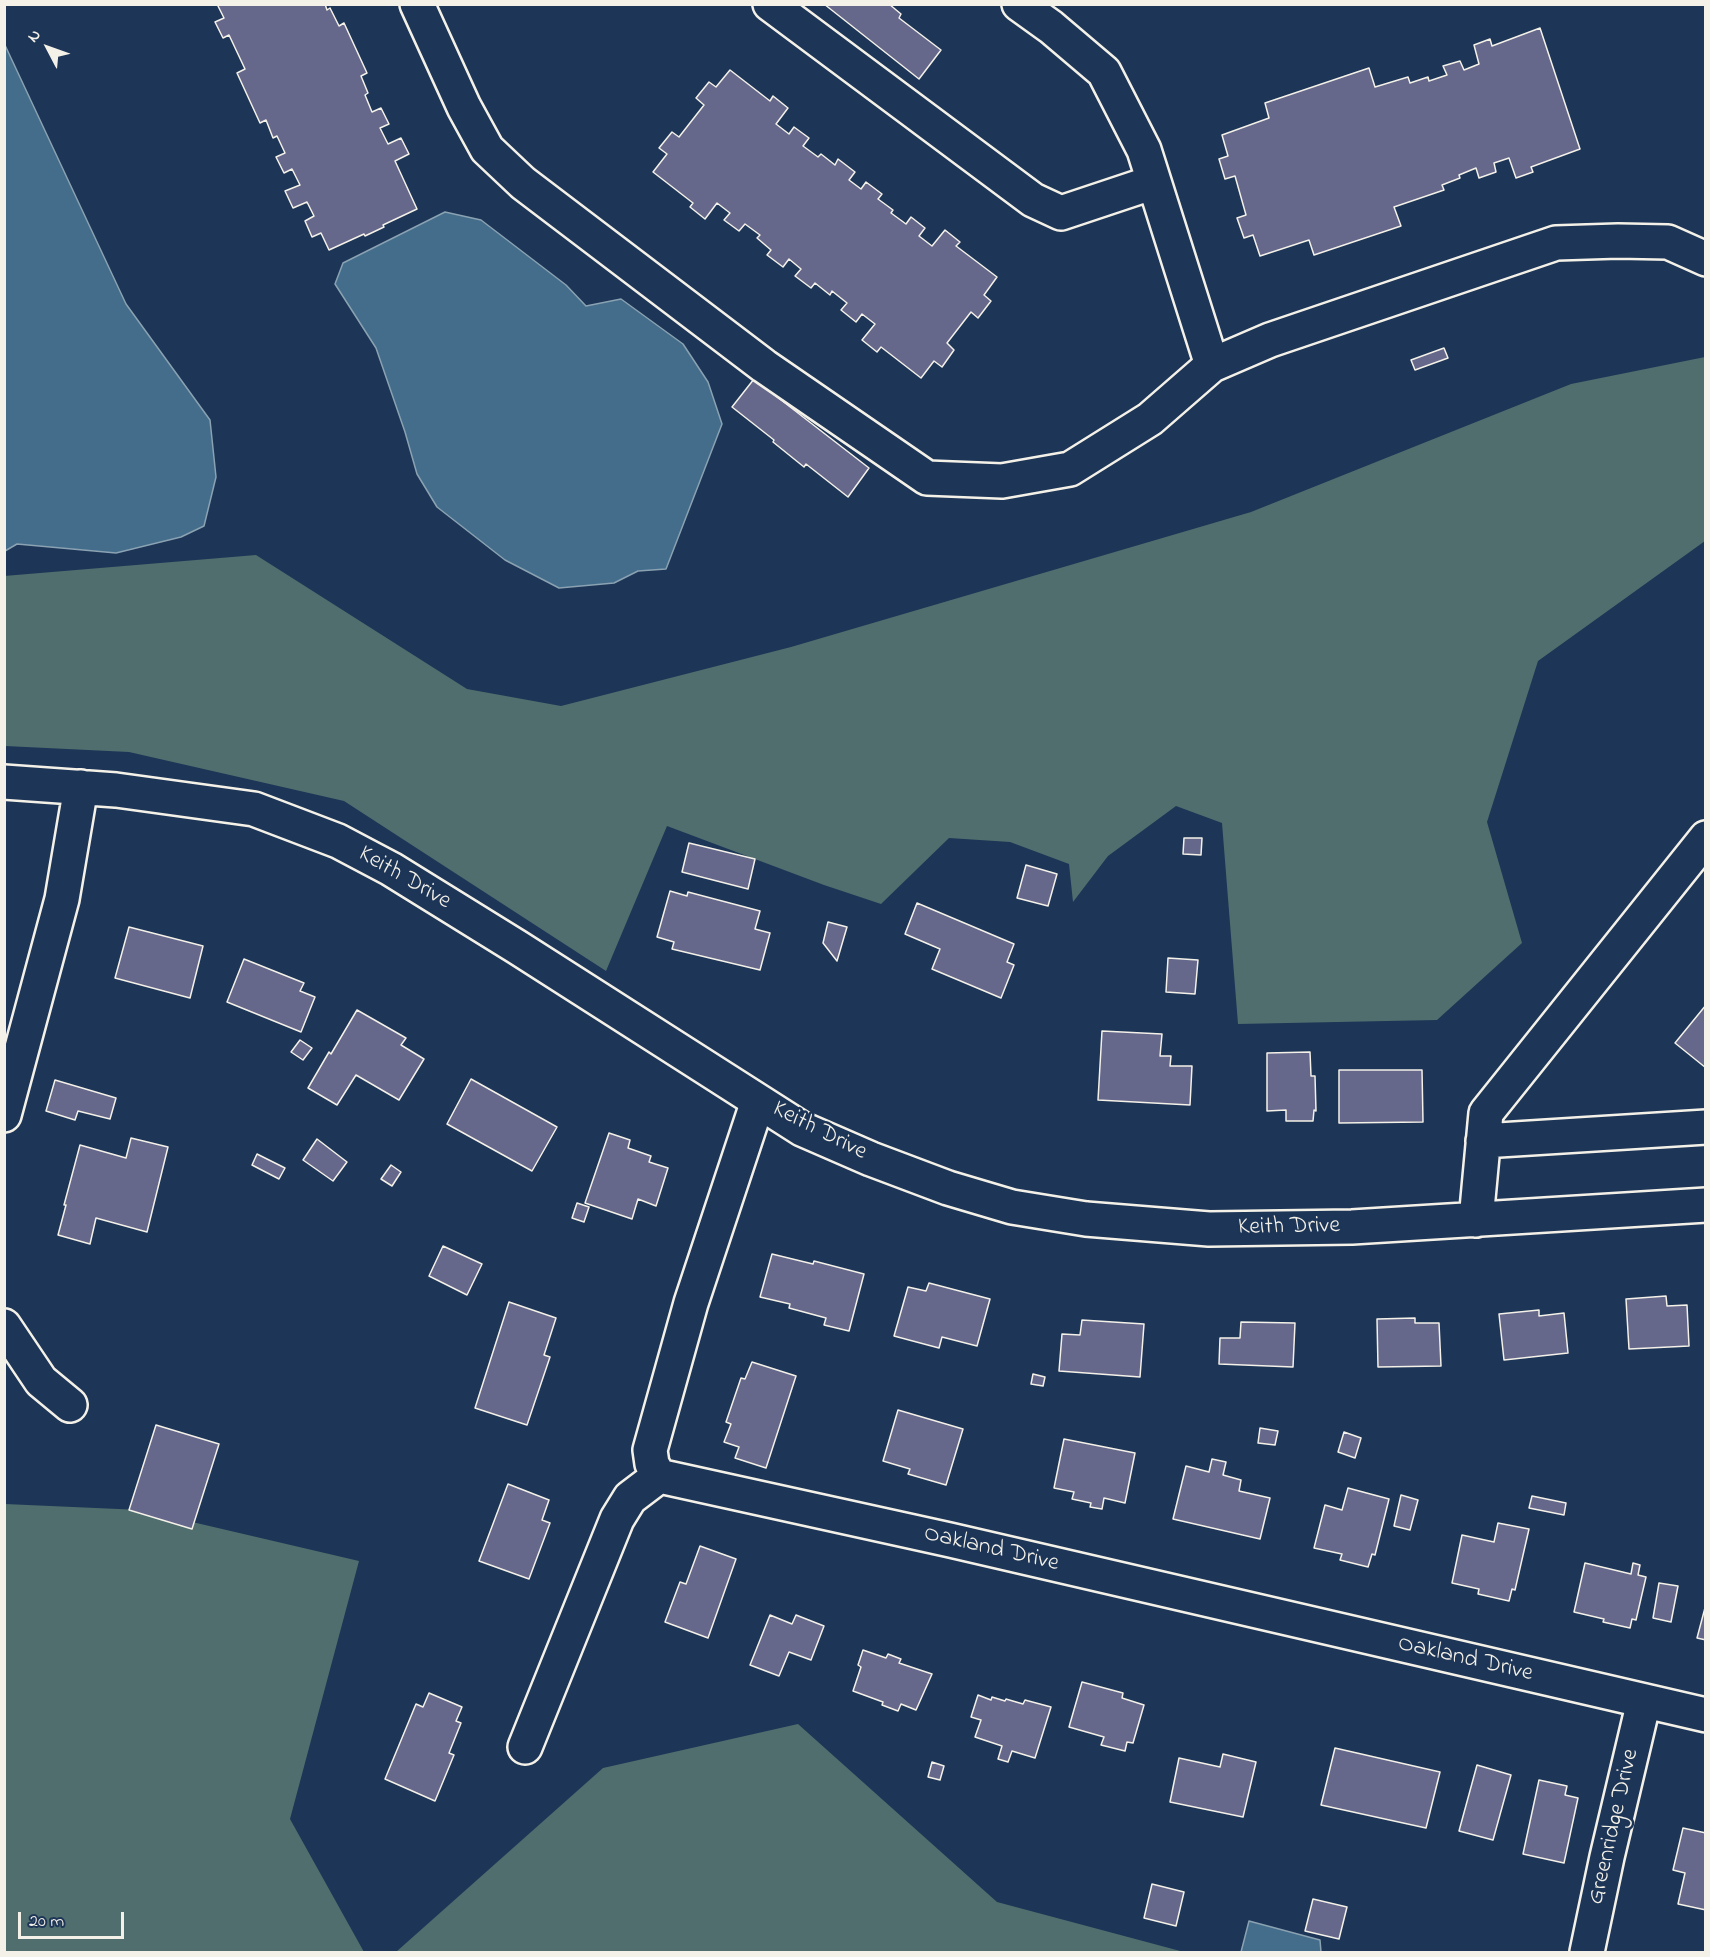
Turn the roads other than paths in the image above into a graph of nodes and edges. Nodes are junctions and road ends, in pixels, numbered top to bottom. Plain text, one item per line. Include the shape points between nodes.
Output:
1 (417, 4) edge
2 (770, 4) edge
3 (1019, 4) edge
4 (1154, 182) junction
5 (1706, 259) edge
6 (1212, 365) junction
7 (4, 782) edge
8 (81, 787) junction
9 (1706, 838) edge
10 (758, 1101) junction
11 (4, 1115) edge
12 (1706, 1127) edge
13 (1483, 1141) junction
14 (1706, 1205) edge
15 (1476, 1220) junction
16 (4, 1326) edge
17 (70, 1405) dead end
18 (659, 1476) junction
19 (1644, 1701) junction
20 (1706, 1715) edge
21 (525, 1747) dead end
22 (1587, 1953) edge

1 - 6 street via 487,150 523,183 764,366 927,478 1002,481 1070,469 1150,419
2 - 4 street via 1033,200 1061,213
3 - 4 street via 1104,72 1144,150
4 - 6 street
5 - 6 street via 1668,242 1556,243 1270,340
7 - 8 street, Keith Drive
8 - 10 street, Keith Drive via 254,809 338,841 508,941
8 - 11 street via 63,900
9 - 13 street via 1486,1113
10 - 15 street, Keith Drive via 802,1129 948,1188 1023,1208 1086,1219 1209,1229
10 - 18 street via 691,1304 650,1450
12 - 13 street
13 - 15 street
14 - 15 street, Keith Drive
16 - 17 street via 41,1381
18 - 19 street, Oakland Drive
18 - 21 street via 630,1498 616,1519
19 - 20 street, Oakland Drive
19 - 22 street, Greenridge Drive

